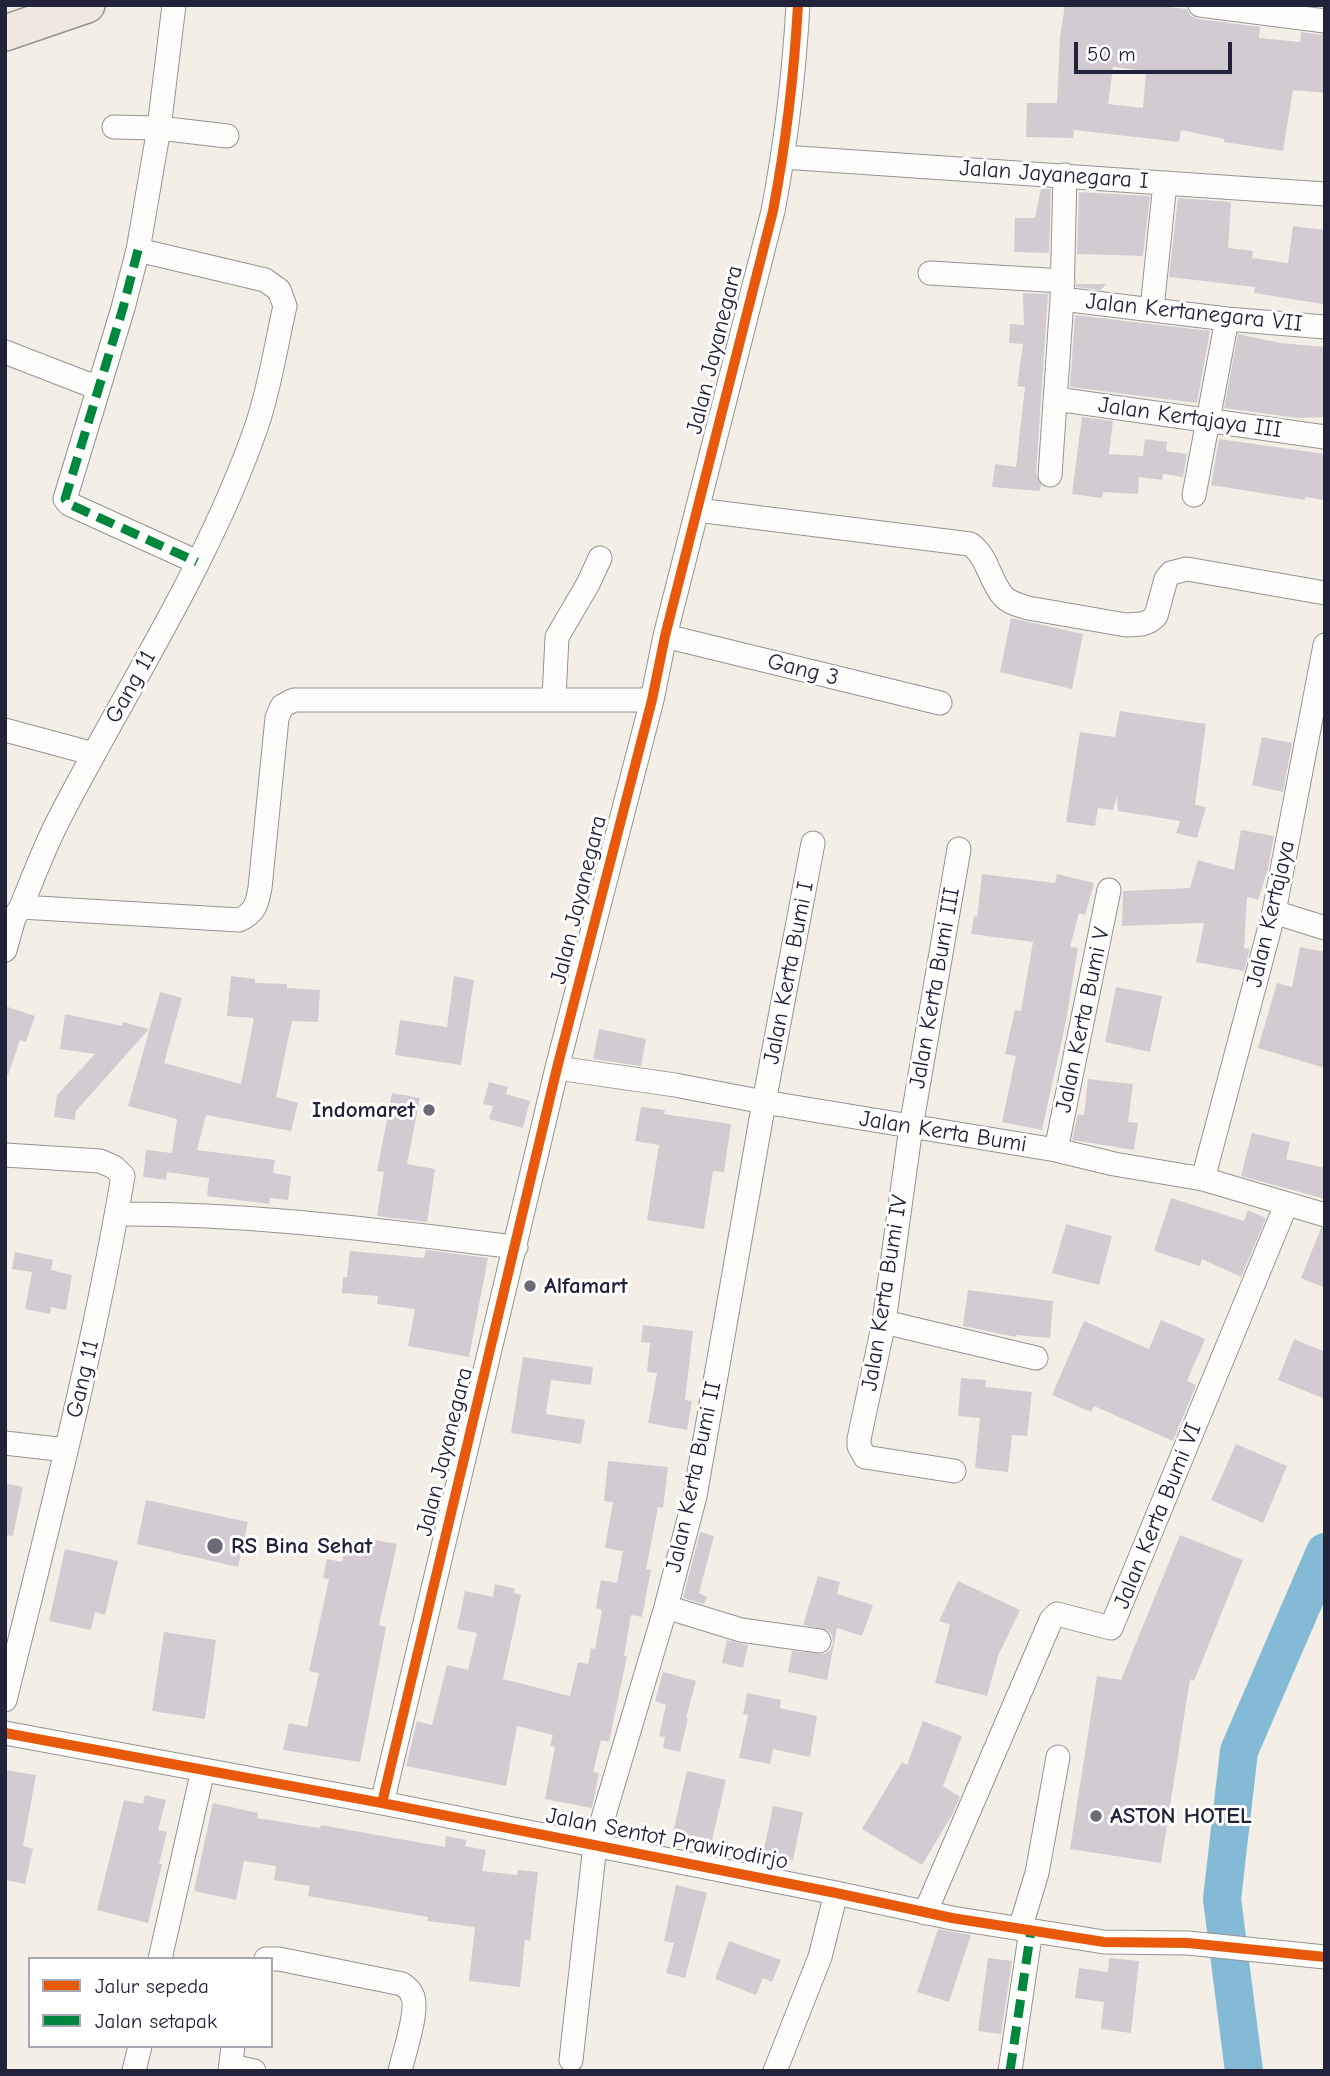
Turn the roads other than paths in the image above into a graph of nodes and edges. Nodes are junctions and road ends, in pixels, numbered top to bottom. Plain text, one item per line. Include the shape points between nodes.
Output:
1 (87, 5) edge
2 (174, 5) edge
3 (798, 5) edge
4 (1200, 5) edge
5 (1325, 21) edge
6 (5, 33) edge
7 (114, 127) dead end
8 (159, 128) junction
9 (227, 136) dead end
10 (783, 158) junction
11 (1065, 175) junction
12 (1165, 183) junction
13 (1325, 194) edge
14 (138, 250) junction
15 (930, 272) dead end
16 (1063, 290) junction
17 (1152, 309) junction
18 (1227, 318) junction
19 (1325, 327) edge
20 (5, 352) edge
21 (98, 388) junction
22 (1056, 399) junction
23 (1208, 421) junction
24 (1325, 437) edge
25 (1050, 475) dead end
26 (1194, 495) dead end
27 (697, 510) junction
28 (600, 558) dead end
29 (197, 562) junction
30 (1325, 593) edge
31 (666, 636) junction
32 (1325, 645) edge
33 (554, 698) junction
34 (652, 700) junction
35 (940, 704) dead end
36 (1319, 712) edge
37 (5, 730) edge
38 (94, 754) junction
39 (813, 843) dead end
40 (959, 849) dead end
41 (1109, 890) dead end
42 (21, 907) junction
43 (1274, 912) junction
44 (1325, 928) edge
45 (5, 950) edge
46 (557, 1068) junction
47 (764, 1102) junction
48 (911, 1127) junction
49 (1056, 1150) junction
50 (5, 1155) edge
51 (1203, 1179) junction
52 (1286, 1205) junction
53 (117, 1214) junction
54 (1325, 1215) edge
55 (516, 1247) junction
56 (884, 1322) junction
57 (1036, 1358) dead end
58 (5, 1443) edge
59 (66, 1450) junction
60 (954, 1471) dead end
61 (666, 1606) junction
62 (819, 1641) dead end
63 (5, 1700) edge
64 (5, 1734) edge
65 (1058, 1757) dead end
66 (203, 1770) junction
67 (382, 1803) junction
68 (595, 1845) junction
69 (836, 1892) junction
70 (925, 1913) junction
71 (1026, 1930) junction
72 (160, 1957) edge
73 (1325, 1957) edge
74 (273, 1959) edge
75 (140, 2048) edge
76 (571, 2060) dead end
77 (231, 2061) edge
78 (134, 2071) edge
79 (254, 2071) edge
80 (400, 2071) edge
81 (775, 2071) edge
82 (1010, 2071) edge

1 - 6 highway
2 - 8 street
3 - 10 street, Jalan Jayanegara
4 - 5 street
7 - 8 street
8 - 9 street
8 - 14 street
10 - 11 street, Jalan Jayanegara I
10 - 27 street, Jalan Jayanegara
11 - 12 street, Jalan Jayanegara I
11 - 16 street
12 - 13 street, Jalan Jayanegara I
12 - 17 street
14 - 21 street
14 - 29 street, Gang 11 via 265,280 279,290 285,306 257,423
15 - 16 street, Jalan Kertanegara VII
16 - 17 street, Jalan Kertanegara VII
16 - 22 street
17 - 18 street, Jalan Kertanegara VII
18 - 19 street, Jalan Kertanegara VII
18 - 23 street
20 - 21 street
21 - 29 street via 65,501
22 - 23 street, Jalan Kertajaya III
22 - 25 street
23 - 24 street, Jalan Kertajaya III
23 - 26 street
27 - 30 street via 970,544 982,555 1003,596 1014,603 1126,625 1150,621 1166,579 1187,569
27 - 31 street, Jalan Jayanegara
28 - 33 street via 556,636
29 - 38 street, Gang 11
31 - 34 street, Jalan Jayanegara
31 - 35 street, Gang 3
32 - 36 street, Jalan Kertajaya
33 - 34 street
33 - 42 street via 294,700 282,706 277,718 260,888 249,916 239,920
34 - 46 street, Jalan Jayanegara
36 - 43 street, Jalan Kertajaya
37 - 38 street
38 - 42 street, Gang 11 via 57,822
39 - 47 street, Jalan Kerta Bumi I
40 - 48 street, Jalan Kerta Bumi III
41 - 49 street, Jalan Kerta Bumi V
42 - 45 street, Gang 11
43 - 44 street
43 - 51 street, Jalan Kertajaya
46 - 47 street, Jalan Kerta Bumi
46 - 55 street, Jalan Jayanegara
47 - 48 street, Jalan Kerta Bumi
47 - 61 street, Jalan Kerta Bumi II via 695,1496
48 - 49 street, Jalan Kerta Bumi
48 - 56 street, Jalan Kerta Bumi IV
49 - 51 street, Jalan Kerta Bumi
50 - 53 street, Gang 11 via 100,1161 114,1167 123,1177
51 - 52 street, Jalan Kerta Bumi
52 - 54 street, Jalan Kerta Bumi
52 - 70 street, Jalan Kerta Bumi VI via 1111,1628 1057,1614 1051,1620
53 - 55 street via 194,1213 292,1220
53 - 59 street, Gang 11
55 - 67 street, Jalan Jayanegara
56 - 57 street
56 - 60 street, Jalan Kerta Bumi IV via 859,1446 865,1457
58 - 59 street
59 - 63 street, Gang 11
61 - 62 street via 741,1630
61 - 68 street, Jalan Kerta Bumi II
64 - 66 street, Jalan Sentot Prawirodirjo
65 - 71 street
66 - 67 street, Jalan Sentot Prawirodirjo
66 - 72 street
67 - 68 street, Jalan Sentot Prawirodirjo
68 - 69 street, Jalan Sentot Prawirodirjo
68 - 76 street, Jalan Kerta Bumi II
69 - 70 street, Jalan Sentot Prawirodirjo
69 - 81 street via 820,1957
70 - 71 street, Jalan Sentot Prawirodirjo
71 - 73 street, Jalan Sentot Prawirodirjo via 1104,1942 1188,1943
71 - 82 street
74 - 80 street via 402,1984 412,1994 414,2009
75 - 78 street
77 - 79 street

